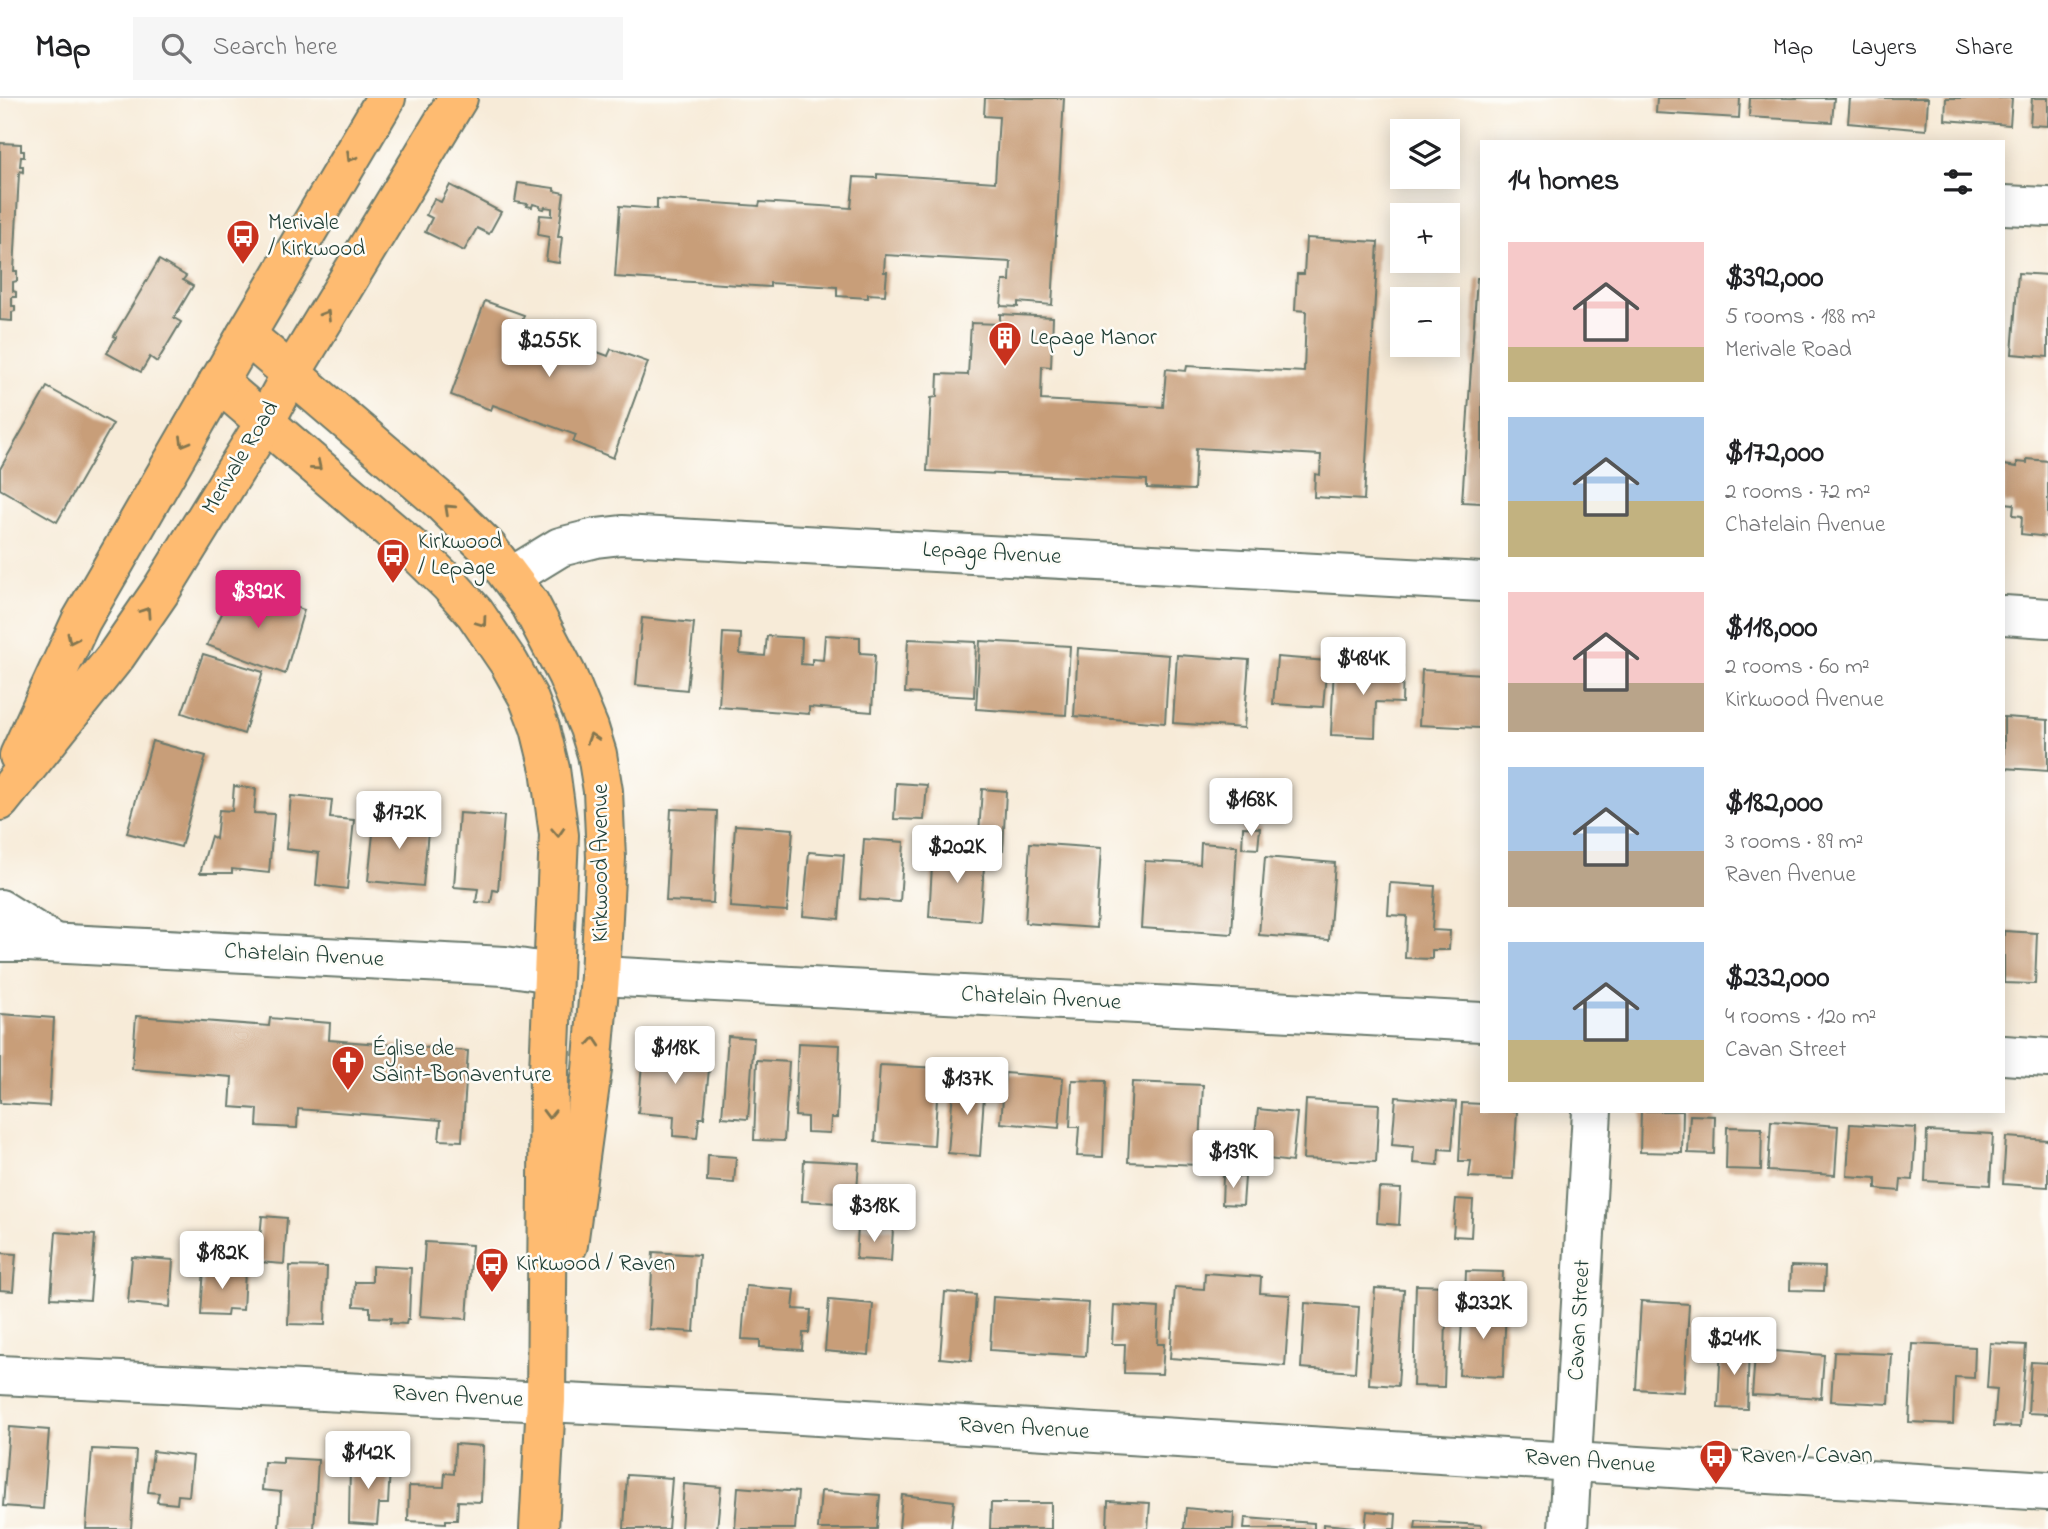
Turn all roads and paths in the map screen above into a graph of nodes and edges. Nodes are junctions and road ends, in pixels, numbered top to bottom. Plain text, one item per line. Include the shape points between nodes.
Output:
1 (386, 98) edge
2 (458, 98) edge
3 (2005, 205) edge
4 (2048, 207) edge
5 (246, 335) junction
6 (291, 374) junction
7 (218, 383) junction
8 (265, 422) junction
9 (511, 577) junction
10 (1480, 582) edge
11 (2005, 615) edge
12 (2048, 618) edge
13 (0, 799) edge
14 (0, 909) edge
15 (0, 942) edge
16 (56, 944) junction
17 (552, 972) junction
18 (600, 976) junction
19 (1480, 1021) edge
20 (2005, 1055) edge
21 (2048, 1058) edge
22 (1592, 1113) edge
23 (0, 1375) edge
24 (546, 1401) junction
25 (1572, 1461) junction
26 (2048, 1491) edge
27 (539, 1529) edge
28 (1568, 1529) edge

1 -> 5 main road, Merivale Road
6 -> 2 main road, Merivale Road
3 - 4 street
5 - 6 main road, Kirkwood Avenue
5 - 7 main road, Merivale Road
6 - 8 main road, Merivale Road
9 -> 6 main road, Kirkwood Avenue via 438,499
7 - 8 main road, Kirkwood Avenue
7 -> 13 main road, Merivale Road via 80,621
13 -> 8 main road, Merivale Road via 116,656
8 -> 17 main road, Kirkwood Avenue via 449,584 495,640 528,698 550,769 559,835
9 - 10 street, Lepage Avenue via 560,547 622,535
18 -> 9 main road, Kirkwood Avenue via 606,858 597,754 567,675
11 - 12 street
14 - 16 street, Chatelain Avenue
15 - 16 street, Chatelain Avenue
16 - 17 street, Chatelain Avenue
17 -> 24 main road, Kirkwood Avenue
18 - 19 street, Chatelain Avenue
24 -> 18 main road, Kirkwood Avenue via 592,1070
20 - 21 street
22 - 25 street, Cavan Street
23 - 24 street, Raven Avenue
24 - 25 street, Raven Avenue
24 - 27 main road, Kirkwood Avenue
25 - 26 street, Raven Avenue
25 - 28 street, Cavan Street

